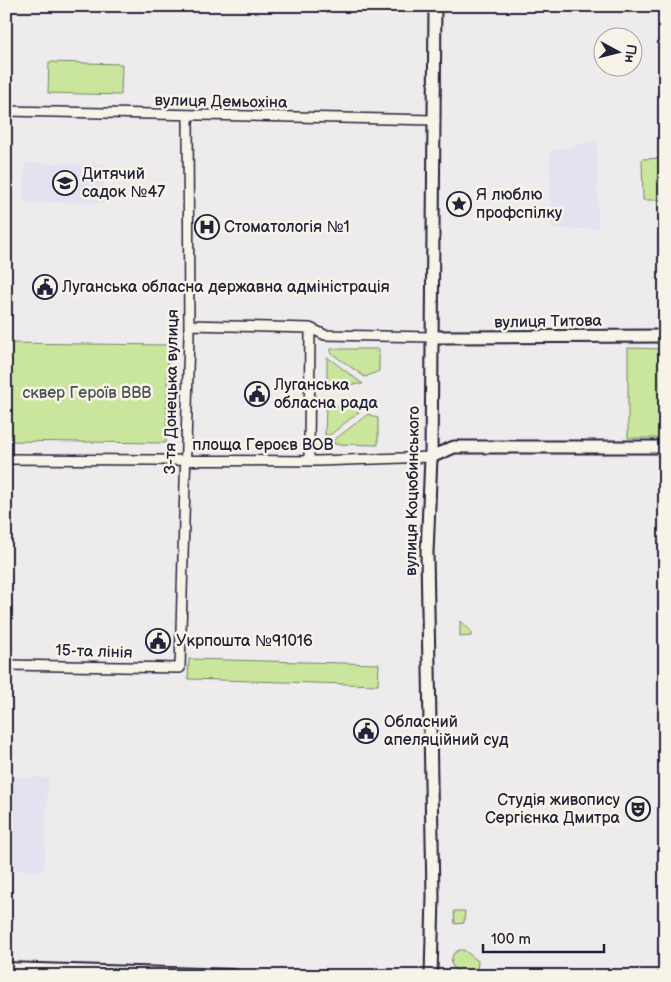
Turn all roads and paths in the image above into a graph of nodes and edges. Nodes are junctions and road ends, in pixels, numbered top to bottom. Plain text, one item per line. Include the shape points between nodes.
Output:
1 (435, 6) edge
2 (6, 111) edge
3 (188, 116) junction
4 (435, 120) junction
5 (188, 325) junction
6 (310, 328) junction
7 (665, 336) edge
8 (432, 337) junction
9 (665, 447) edge
10 (431, 457) junction
11 (6, 459) edge
12 (186, 460) junction
13 (309, 461) junction
14 (6, 665) edge
15 (180, 668) joint
16 (6, 969) edge
17 (665, 974) edge
18 (234, 976) edge
19 (431, 976) edge
20 (662, 976) edge

1 - 4 street, вулиця Коцюбинського
2 - 3 street, вулиця Демьохіна
3 - 4 street, вулиця Демьохіна
3 - 5 street, 3-тя Донецька вулиця
4 - 8 street, вулиця Коцюбинського via 432,150
5 - 6 street
5 - 12 street, 3-тя Донецька вулиця
6 - 8 street via 325,335
6 - 13 street
7 - 8 street, вулиця Титова
8 - 10 street, вулиця Коцюбинського
9 - 10 street via 454,448
10 - 13 street, площа Героєв ВОВ
10 - 19 street, вулиця Коцюбинського via 427,553 433,896
11 - 12 street, площа Героєв ВОВ
12 - 13 street, площа Героєв ВОВ
12 - 15 street, 3-тя Донецька вулиця
14 - 15 street, 15-та лінія
16 - 18 main road
17 - 20 street

